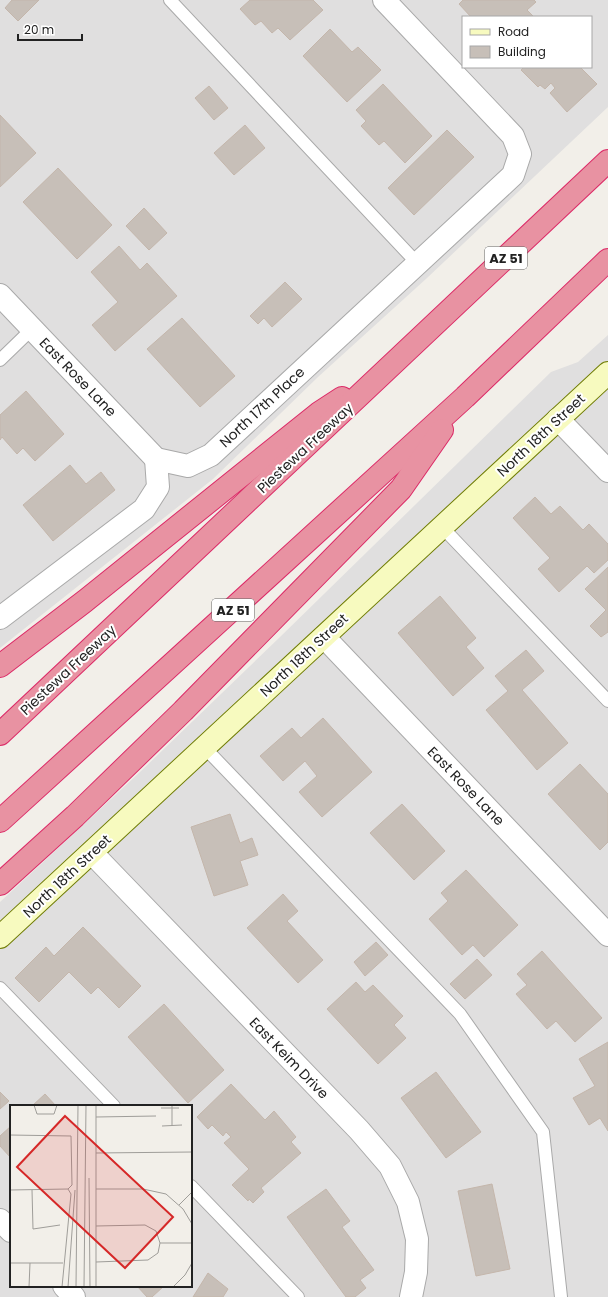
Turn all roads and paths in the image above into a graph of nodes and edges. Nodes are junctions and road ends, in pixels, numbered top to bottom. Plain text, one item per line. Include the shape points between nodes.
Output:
1 (170, 0) edge
2 (384, 0) edge
3 (608, 161) edge
4 (608, 260) edge
5 (417, 263) junction
6 (0, 295) edge
7 (32, 329) junction
8 (404, 355) junction
9 (0, 360) edge
10 (608, 373) edge
11 (465, 397) junction
12 (558, 419) junction
13 (156, 459) junction
14 (608, 471) edge
15 (442, 527) junction
16 (0, 618) edge
17 (324, 637) junction
18 (0, 666) edge
19 (608, 702) edge
20 (0, 734) edge
21 (205, 748) junction
22 (0, 821) edge
23 (92, 853) junction
24 (0, 884) edge
25 (608, 935) edge
26 (0, 938) edge
27 (0, 988) edge
28 (113, 1105) edge
29 (192, 1187) edge
30 (0, 1220) edge
31 (10, 1230) edge
32 (65, 1287) edge
33 (74, 1297) edge
34 (298, 1297) edge
35 (411, 1297) edge
36 (561, 1297) edge

1 - 5 lane
2 - 5 street, North 17th Place via 513,136 520,154 513,175
3 - 8 highway, Piestewa Freeway / AZ 51
4 - 11 highway, AZ 51
5 - 13 street, North 17th Place via 210,455 188,466
6 - 7 street, East Rose Lane
7 - 9 lane
7 - 13 street, East Rose Lane
8 - 18 highway via 319,414
8 - 20 highway, Piestewa Freeway / AZ 51
10 - 12 street, North 18th Street
11 - 22 highway, AZ 51
11 - 24 highway via 401,489 183,711 75,816
12 - 14 street
12 - 15 street, North 18th Street
13 - 16 street via 158,487 144,509
15 - 17 street, North 18th Street
15 - 19 lane
17 - 21 street, North 18th Street
17 - 25 street, East Rose Lane
21 - 23 street, North 18th Street
21 - 36 lane via 460,1014 543,1132
23 - 26 street, North 18th Street
23 - 35 street, East Keim Drive via 359,1130 390,1166 408,1202 417,1239 416,1272
27 - 28 lane
29 - 34 lane
30 - 31 street
32 - 33 street

